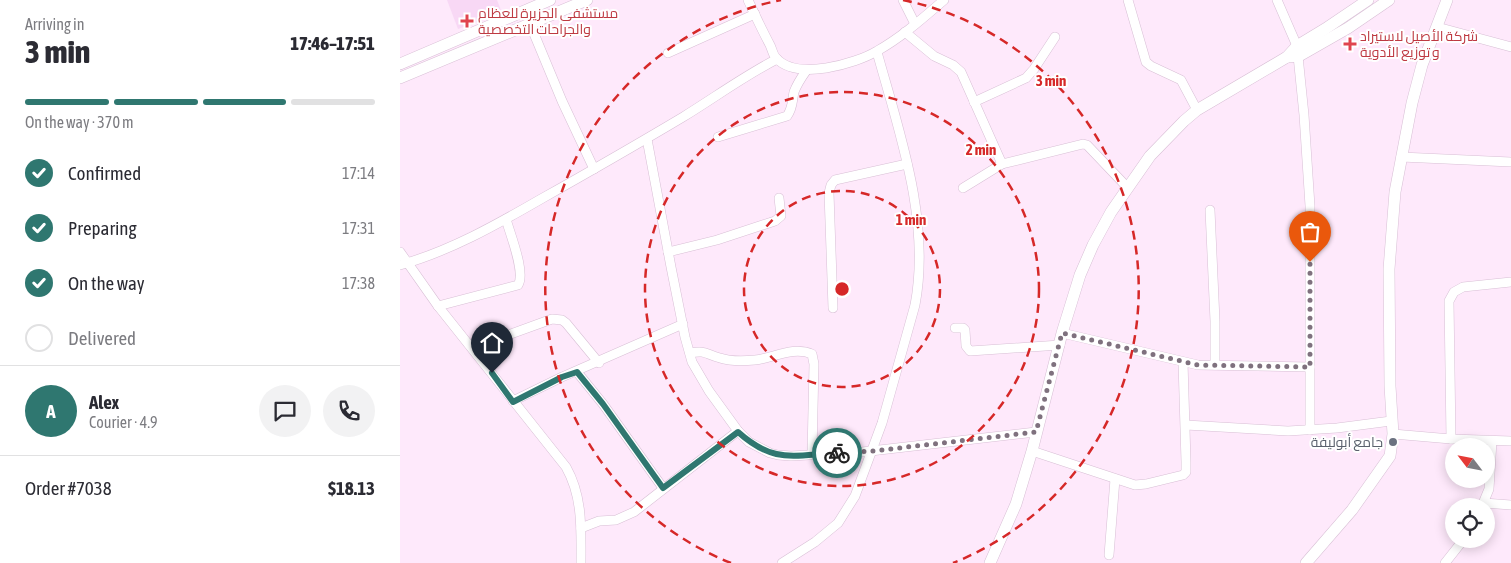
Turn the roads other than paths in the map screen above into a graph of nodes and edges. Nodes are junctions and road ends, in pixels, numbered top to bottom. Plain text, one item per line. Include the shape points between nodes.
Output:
1 (550, 0) edge
2 (587, 0) edge
3 (748, 0) edge
4 (902, 0) edge
5 (944, 0) edge
6 (1128, 0) edge
7 (1277, 0) edge
8 (1368, 0) edge
9 (1389, 0) edge
10 (1447, 0) edge
11 (755, 14) junction
12 (530, 24) junction
13 (915, 24) junction
14 (1437, 27) junction
15 (905, 32) junction
16 (1055, 37) dead end
17 (1511, 47) edge
18 (877, 52) junction
19 (668, 53) dead end
20 (1294, 53) junction
21 (776, 58) junction
22 (400, 64) edge
23 (806, 71) junction
24 (400, 78) edge
25 (974, 102) junction
26 (1198, 110) junction
27 (718, 137) dead end
28 (647, 139) junction
29 (1401, 157) junction
30 (1511, 162) edge
31 (907, 164) junction
32 (1002, 164) junction
33 (594, 169) junction
34 (1127, 187) junction
35 (963, 188) dead end
36 (779, 198) dead end
37 (1210, 210) dead end
38 (506, 219) junction
39 (400, 252) edge
40 (668, 252) junction
41 (404, 264) edge
42 (1511, 282) edge
43 (438, 306) junction
44 (833, 308) dead end
45 (683, 324) junction
46 (955, 328) dead end
47 (1062, 333) junction
48 (1060, 345) junction
49 (472, 348) junction
50 (690, 353) junction
51 (1183, 362) junction
52 (599, 363) junction
53 (1215, 365) junction
54 (1310, 367) junction
55 (577, 372) junction
56 (513, 402) junction
57 (1391, 421) junction
58 (1186, 424) junction
59 (1310, 430) junction
60 (738, 432) junction
61 (1036, 432) junction
62 (1393, 434) junction
63 (1451, 438) edge
64 (1445, 439) edge
65 (1495, 441) edge
66 (1511, 441) edge
67 (873, 451) junction
68 (1032, 451) junction
69 (812, 454) junction
70 (1115, 479) junction
71 (663, 488) junction
72 (1495, 505) edge
73 (1511, 505) edge
74 (581, 528) junction
75 (1457, 548) edge
76 (1109, 555) dead end
77 (581, 563) edge
78 (782, 563) edge
79 (990, 563) edge
80 (1306, 563) edge
81 (1445, 563) edge

1 - 22 street
2 - 12 street
3 - 11 street
4 - 13 street
5 - 13 street
6 - 26 street via 1146,62 1182,80
7 - 20 street
8 - 20 street
9 - 20 street via 1348,28
10 - 14 street
11 - 19 street
11 - 21 street
12 - 24 street
12 - 33 street
13 - 15 street
14 - 17 street
14 - 29 street via 1422,66
15 - 18 street
15 - 25 street via 934,56 961,72
16 - 25 street via 1026,78
18 - 23 street via 847,63
18 - 31 street
20 - 26 street
20 - 54 street via 1308,164
21 - 23 street
21 - 28 street
23 - 27 street via 797,83 792,110 787,116
25 - 32 street
26 - 34 street via 1160,144
28 - 33 street
28 - 40 street
29 - 30 street
29 - 57 street via 1389,269
31 - 44 street via 835,180 830,185
31 - 67 street via 916,210 918,290
32 - 34 street via 1083,144
32 - 35 street
33 - 38 street
34 - 47 street via 1085,260
36 - 40 street via 781,216 775,222
37 - 53 street
38 - 41 street via 472,237
38 - 43 street via 520,268 518,285
39 - 41 street
40 - 45 street
41 - 43 street
42 - 63 street via 1463,288 1454,292 1449,301
43 - 49 street
45 - 50 street
45 - 52 street
46 - 48 street via 965,330 966,346 970,351
47 - 48 street
47 - 51 street
48 - 61 street
49 - 52 street via 557,319 566,323
49 - 56 street
50 - 60 street via 694,368
50 - 69 street via 701,351 720,358 755,360 792,351 812,354
51 - 53 street
51 - 58 street
52 - 55 street
53 - 54 street
54 - 59 street
55 - 56 street
55 - 71 street
56 - 74 street via 572,477 579,501
57 - 59 street
57 - 62 street
58 - 59 street
58 - 70 street via 1186,472 1182,476 1140,485
60 - 69 street via 762,450 778,455
60 - 71 street
61 - 67 street
61 - 68 street
62 - 64 street
62 - 80 street via 1386,464
65 - 66 street
67 - 69 street
67 - 78 street via 855,496 838,523
68 - 70 street
68 - 79 street via 1016,504
70 - 76 street
71 - 74 street via 625,516
72 - 73 street
74 - 77 street
75 - 81 street

